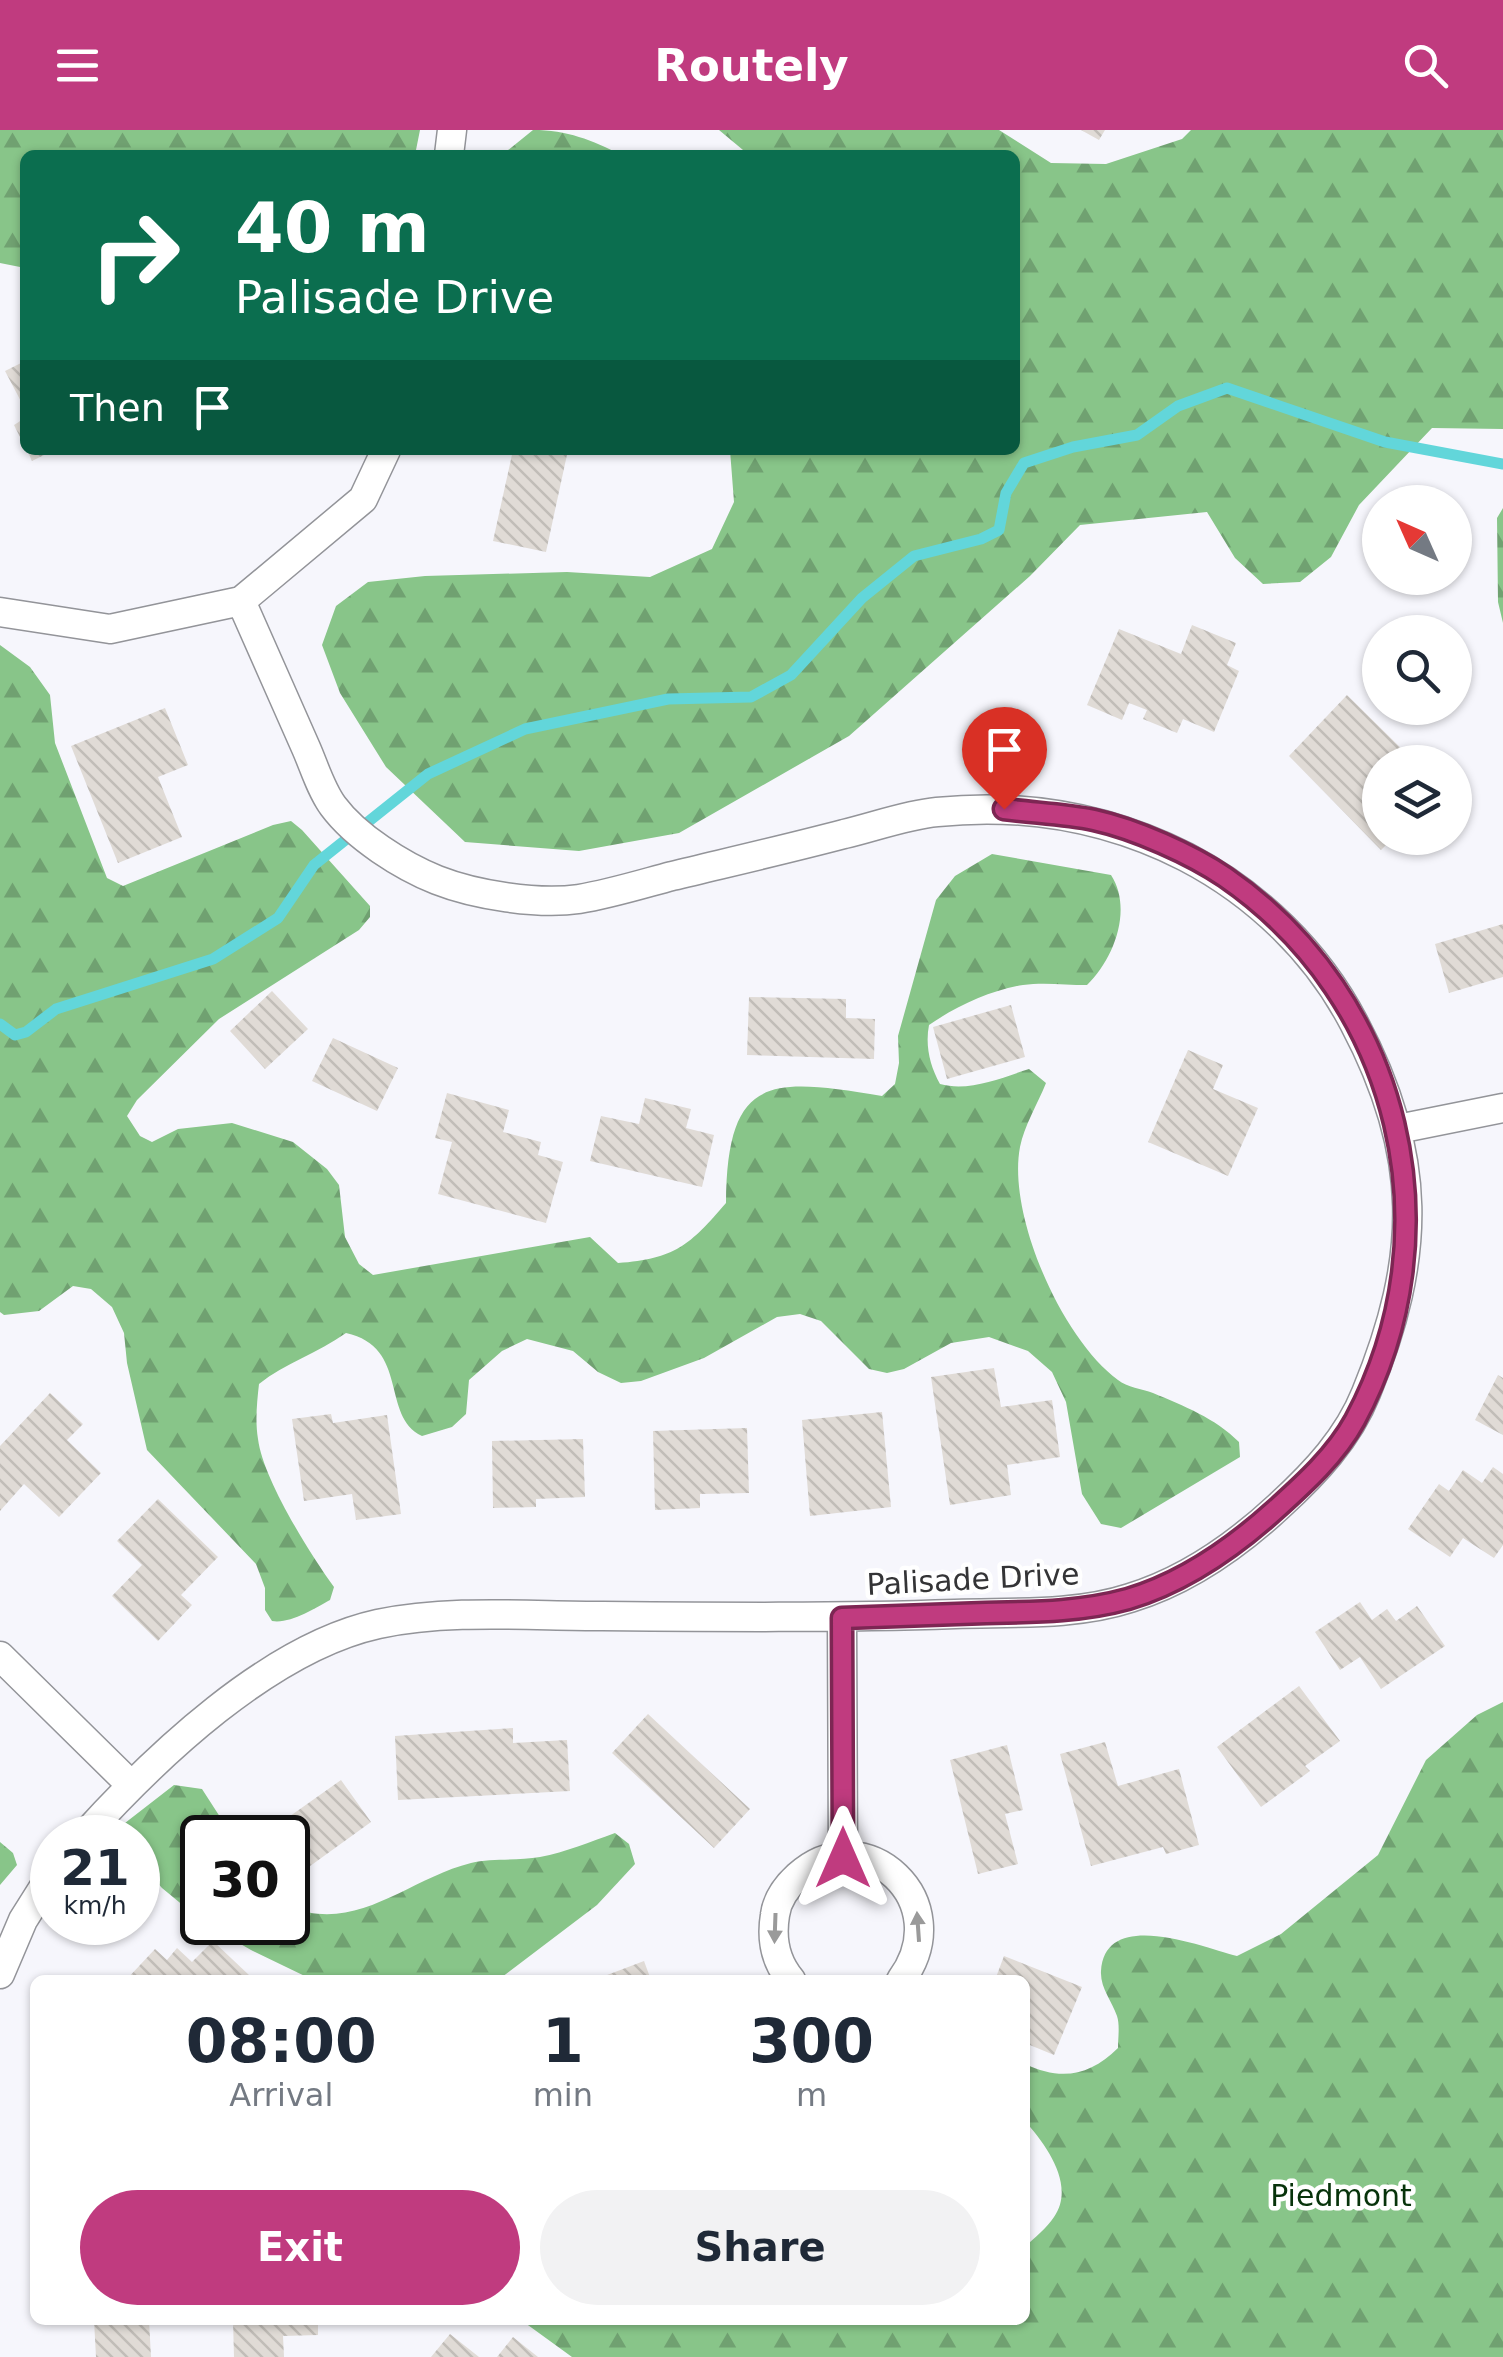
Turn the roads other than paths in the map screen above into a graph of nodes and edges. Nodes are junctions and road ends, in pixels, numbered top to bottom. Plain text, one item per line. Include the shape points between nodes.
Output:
1 (384, 455) edge
2 (241, 602) junction
3 (0, 612) edge
4 (1503, 1108) edge
5 (1398, 1129) junction
6 (842, 1618) junction
7 (0, 1656) edge
8 (131, 1786) junction
9 (104, 1815) edge
10 (843, 1858) junction
11 (30, 1909) edge
12 (0, 1974) edge
13 (788, 1975) edge
14 (905, 1975) edge

1 - 2 street via 363,499
2 - 3 street via 110,629
2 - 5 street, Palisade Drive via 332,805 383,852 434,879 485,894 572,901 931,812 1004,809 1095,820 1225,877 1286,929 1337,990
4 - 5 street
5 - 6 street, Palisade Drive via 1408,1227 1401,1291 1380,1358 1354,1422 1310,1478 1258,1526 1203,1566 1130,1598 1065,1611
6 - 8 street, Palisade Drive via 445,1615 374,1625 316,1645 255,1682
6 - 10 street
7 - 8 street
8 - 9 street, Palisade Drive
10 -> 13 street via 806,1869 776,1906 776,1955
14 -> 10 street via 920,1942 911,1894 876,1862
11 - 12 street

